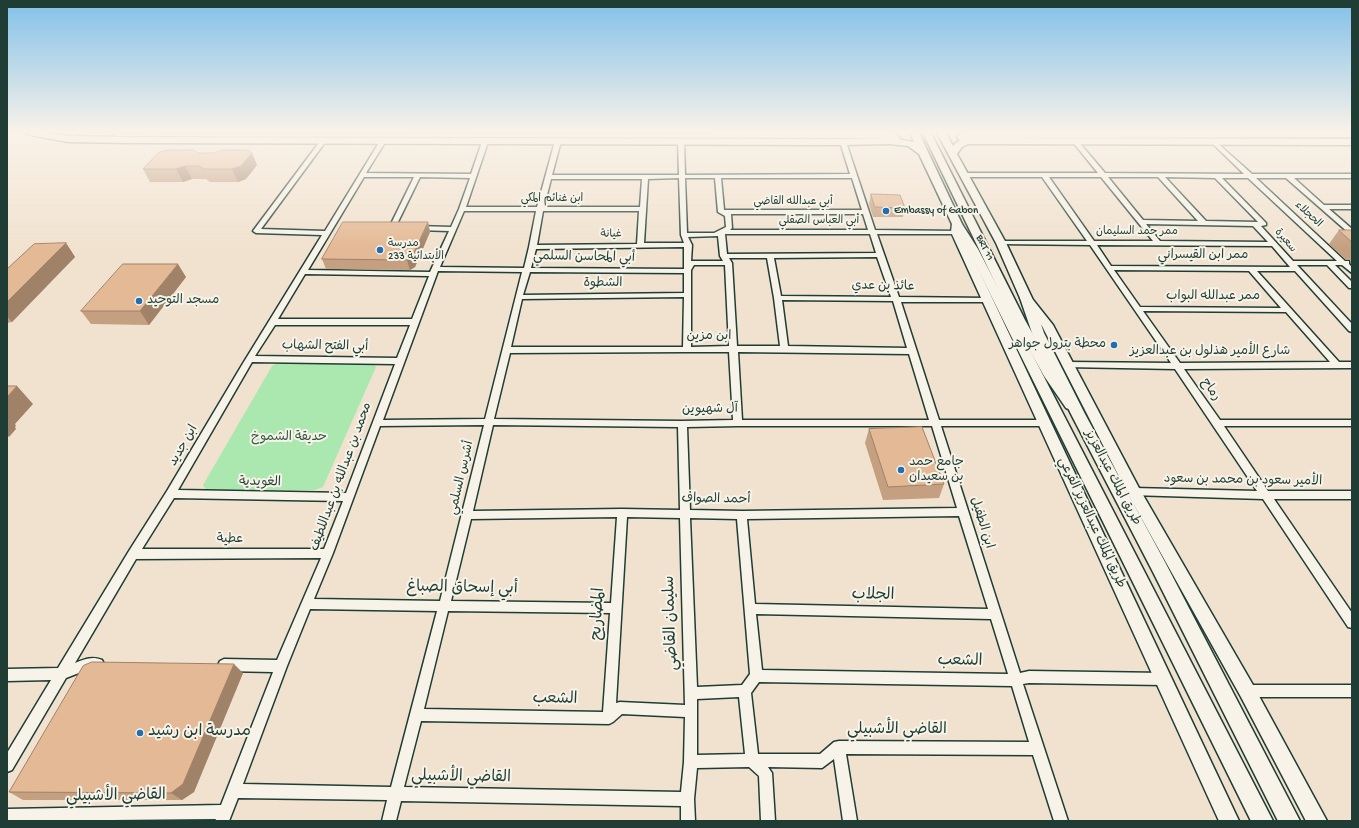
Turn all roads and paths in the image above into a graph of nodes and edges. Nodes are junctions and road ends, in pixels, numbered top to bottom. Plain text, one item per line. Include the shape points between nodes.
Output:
1 (298, 172) edge
2 (365, 172) edge
3 (475, 172) edge
4 (550, 172) edge
5 (683, 172) edge
6 (853, 172) edge
7 (932, 172) edge
8 (946, 172) edge
9 (963, 172) edge
10 (1100, 172) edge
11 (1247, 172) edge
12 (363, 175) junction
13 (965, 175) junction
14 (1044, 175) junction
15 (1103, 175) junction
16 (1251, 175) junction
17 (418, 176) junction
18 (473, 176) junction
19 (683, 176) junction
20 (718, 176) junction
21 (854, 176) junction
22 (1160, 176) junction
23 (1216, 176) junction
24 (1288, 176) junction
25 (1352, 176) edge
26 (549, 177) junction
27 (645, 177) junction
28 (1323, 207) junction
29 (1352, 207) edge
30 (462, 209) junction
31 (540, 209) junction
32 (643, 209) junction
33 (721, 212) junction
34 (866, 212) junction
35 (1142, 222) junction
36 (1204, 223) junction
37 (1255, 224) junction
38 (384, 228) edge
39 (400, 228) junction
40 (956, 228) junction
41 (331, 229) junction
42 (452, 229) junction
43 (721, 232) junction
44 (873, 233) junction
45 (1352, 233) edge
46 (684, 235) junction
47 (1320, 240) junction
48 (1332, 240) dead end
49 (1001, 243) junction
50 (1091, 243) junction
51 (1158, 243) junction
52 (1274, 244) junction
53 (688, 245) junction
54 (640, 246) junction
55 (533, 247) junction
56 (770, 256) junction
57 (880, 256) junction
58 (726, 259) junction
59 (1329, 263) junction
60 (1344, 263) junction
61 (1352, 263) edge
62 (1292, 266) junction
63 (1110, 268) junction
64 (527, 269) junction
65 (1251, 269) junction
66 (435, 271) junction
67 (687, 271) junction
68 (1352, 271) edge
69 (303, 272) junction
70 (1352, 286) edge
71 (687, 295) junction
72 (519, 297) junction
73 (778, 298) junction
74 (1026, 298) junction
75 (896, 299) junction
76 (988, 300) junction
77 (1138, 309) junction
78 (1288, 310) junction
79 (1019, 320) junction
80 (272, 322) junction
81 (415, 322) junction
82 (1352, 329) edge
83 (784, 349) junction
84 (507, 350) junction
85 (687, 350) junction
86 (733, 350) junction
87 (912, 351) junction
88 (250, 359) junction
89 (400, 361) junction
90 (1068, 364) junction
91 (1337, 365) junction
92 (1352, 365) edge
93 (1177, 366) junction
94 (1038, 378) junction
95 (1078, 414) junction
96 (489, 422) junction
97 (935, 422) junction
98 (376, 423) junction
99 (738, 423) junction
100 (1044, 423) junction
101 (1217, 423) junction
102 (1352, 423) edge
103 (682, 424) junction
104 (1134, 492) junction
105 (172, 494) junction
106 (1266, 495) junction
107 (1352, 495) edge
108 (349, 497) junction
109 (964, 512) junction
110 (622, 513) junction
111 (684, 514) junction
112 (467, 515) junction
113 (742, 515) junction
114 (328, 553) junction
115 (133, 554) junction
116 (308, 604) junction
117 (443, 605) junction
118 (615, 608) junction
119 (750, 609) junction
120 (995, 614) junction
121 (1352, 623) edge
122 (113, 664) edge
123 (209, 665) edge
124 (281, 666) junction
125 (60, 674) junction
126 (7, 675) edge
127 (756, 676) junction
128 (1164, 679) junction
129 (1016, 680) junction
130 (745, 691) junction
131 (1247, 691) junction
132 (1352, 691) edge
133 (691, 693) junction
134 (690, 711) junction
135 (416, 715) junction
136 (609, 718) junction
137 (839, 747) junction
138 (1036, 749) junction
139 (752, 760) junction
140 (691, 762) junction
141 (7, 765) edge
142 (234, 791) junction
143 (395, 794) junction
144 (687, 799) junction
145 (7, 816) edge
146 (223, 817) edge
147 (100, 818) edge
148 (389, 821) edge
149 (688, 821) edge
150 (768, 821) edge
151 (850, 821) edge
152 (1061, 821) edge
153 (1229, 821) edge
154 (1262, 821) edge
155 (1289, 821) edge
156 (1316, 821) edge

1 - 41 street via 256,231
2 - 12 street, ابن جديد
3 - 18 street, محمد بن عبدالله بن عبداللطيف
4 - 26 street, أشرس السلمي
5 - 19 street
6 - 21 street, ابن الطفيل
7 - 40 main road, طريق الملك عبدالعزيز
8 - 79 street, BRT 11
9 - 13 main road, طريق الملك عبدالعزيز
10 - 15 street
11 - 16 street, الحجلاء
12 - 17 street
12 - 41 street, ابن جديد
13 - 14 street
13 - 49 main road, طريق الملك عبدالعزيز
14 - 15 street
14 - 50 street, رماح
15 - 22 street
15 - 35 street
16 - 23 street
16 - 24 street
16 - 47 street, الحجلاء
17 - 18 street
17 - 39 street
18 - 30 street, محمد بن عبدالله بن عبداللطيف
19 - 20 street
19 - 27 street
19 - 46 street
20 - 21 street
20 - 33 street
21 - 34 street, ابن الطفيل
22 - 23 street
22 - 36 street
23 - 37 street, سعيرة via 1264,224
24 - 25 street
24 - 28 street
26 - 27 street
26 - 31 street, أشرس السلمي
27 - 32 street
28 - 29 street
28 - 45 street
30 - 31 street, ابن غنائم المكي
30 - 42 street, محمد بن عبدالله بن عبداللطيف
31 - 32 street, ابن غنائم المكي
31 - 55 street, أشرس السلمي
32 - 54 street
33 - 34 street, أبي عبدالله القاضي
33 - 43 street via 728,215 729,228
34 - 44 street, ابن الطفيل
35 - 36 street
35 - 51 street
36 - 37 street
37 - 52 street, سعيرة
38 - 39 street
39 - 42 street
40 - 44 street, أبي العباس الصقلي
40 - 76 street, طريق الملك عبدالعزيز الفرعي
40 - 94 main road, طريق الملك عبدالعزيز via 974,249
41 - 69 street, ابن جديد
42 - 66 street, محمد بن عبدالله بن عبداللطيف
43 - 44 street, أبي العباس الصقلي
43 - 46 street, أبي العباس الصقلي via 715,235
43 - 58 street
44 - 57 street, ابن الطفيل
46 - 53 street
47 - 48 street
47 - 60 street, الحجلاء
49 - 50 street, ممر حمد السليمان
49 - 74 main road, طريق الملك عبدالعزيز
50 - 51 street, ممر حمد السليمان
50 - 63 street, رماح
51 - 52 street, ممر حمد السليمان
52 - 62 street, سعيرة
53 - 54 street, غيانة
53 - 67 street
54 - 55 street, غيانة
55 - 64 street, أشرس السلمي
56 - 57 street, أبي المحاسن السلمي
56 - 58 street, أبي المحاسن السلمي
56 - 73 street
57 - 75 street, ابن الطفيل
58 - 67 street, أبي المحاسن السلمي via 692,263
58 - 86 street
59 - 60 street, ممر ابن القيسراني
59 - 62 street, ممر ابن القيسراني
59 - 70 street
60 - 61 street, ممر ابن القيسراني
60 - 68 street, الحجلاء
62 - 65 street, ممر ابن القيسراني
62 - 82 street, سعيرة
63 - 65 street, ممر ابن القيسراني
63 - 77 street, رماح
64 - 66 street, أبي المحاسن السلمي
64 - 67 street, أبي المحاسن السلمي
64 - 72 street, أشرس السلمي
65 - 78 street
66 - 69 street, أبي المحاسن السلمي
66 - 81 street, محمد بن عبدالله بن عبداللطيف
67 - 71 street
69 - 80 street, ابن جديد
71 - 72 street, الشطوة
71 - 85 street
72 - 84 street, أشرس السلمي
73 - 75 street, عائذ بن عدي
73 - 83 street
74 - 90 street via 1047,325
74 - 95 main road, طريق الملك عبدالعزيز via 1038,334
75 - 76 street, عائذ بن عدي
75 - 87 street, ابن الطفيل
76 - 100 street, طريق الملك عبدالعزيز الفرعي
77 - 78 street, ممر عبدالله البواب
77 - 93 street, رماح
78 - 91 street
79 - 94 street, BRT 11 via 1039,366
79 - 95 street, BRT 11 via 1050,376
80 - 81 street
80 - 88 street, ابن جديد
81 - 89 street, محمد بن عبدالله بن عبداللطيف
83 - 86 street, ابن مزين
83 - 87 street, ابن مزين
84 - 85 street, ابن مزين
84 - 96 street, أشرس السلمي
85 - 86 street, ابن مزين
86 - 99 street
87 - 97 street, ابن الطفيل
88 - 89 street, أبي الفتح الشهاب
88 - 105 street, ابن جديد
89 - 98 street, محمد بن عبدالله بن عبداللطيف
90 - 93 street, شارع الأمير هذلول بن عبدالعزيز
90 - 104 street
91 - 92 street, شارع الأمير هذلول بن عبدالعزيز
91 - 93 street, شارع الأمير هذلول بن عبدالعزيز
93 - 101 street, رماح
94 - 154 main road, طريق الملك عبدالعزيز
95 - 155 main road, طريق الملك عبدالعزيز
96 - 98 street, آل شهيوين
96 - 103 street, آل شهيوين
96 - 112 street, أشرس السلمي
97 - 99 street, آل شهيوين
97 - 100 street, آل شهيوين
97 - 109 street, ابن الطفيل
98 - 108 street, محمد بن عبدالله بن عبداللطيف
99 - 103 street, آل شهيوين
100 - 128 street, طريق الملك عبدالعزيز الفرعي
101 - 102 street
101 - 106 street, رماح
103 - 111 street, سليمان القاضي
104 - 106 street, الأمير سعود بن محمد بن سعود
104 - 131 street
105 - 108 street, الغويدية
105 - 115 street, ابن جديد
106 - 107 street, الأمير سعود بن محمد بن سعود
106 - 121 street, رماح
108 - 114 street, محمد بن عبدالله بن عبداللطيف
109 - 113 street, أحمد الصواف
109 - 120 street, ابن الطفيل
110 - 111 street, أحمد الصواف
110 - 112 street, أحمد الصواف
110 - 118 street, المضاريح
111 - 113 street, أحمد الصواف
111 - 133 street, سليمان القاضي
112 - 117 street, أشرس السلمي
113 - 119 street
114 - 115 street, عطية
114 - 116 street, محمد بن عبدالله بن عبداللطيف
115 - 125 street, ابن جديد
116 - 117 street, أبي إسحاق الصباغ
116 - 124 street, محمد بن عبدالله بن عبداللطيف
117 - 118 street, أبي إسحاق الصباغ
117 - 135 street, أشرس السلمي
118 - 136 street, المضاريح
119 - 120 street, الجلاب
119 - 127 street
120 - 129 street, ابن الطفيل
122 - 125 street via 89,664
123 - 124 street
124 - 142 street, محمد بن عبدالله بن عبداللطيف
125 - 126 street
125 - 141 street, ابن جديد
127 - 129 street, الشعب
127 - 130 street
128 - 129 street, الشعب via 1029,677
128 - 153 street, طريق الملك عبدالعزيز الفرعي
129 - 138 street, ابن الطفيل
130 - 133 street
130 - 139 street
131 - 132 street
131 - 156 street
133 - 134 street, سليمان القاضي
134 - 136 street via 620,708
134 - 140 street, سليمان القاضي
135 - 136 street, الشعب
135 - 143 street, أشرس السلمي
137 - 138 street, القاضي الأشبيلي
137 - 139 street, القاضي الأشبيلي via 822,761
137 - 151 street
138 - 152 street, ابن الطفيل
139 - 140 street, القاضي الأشبيلي
139 - 150 street via 765,773
140 - 144 street, سليمان القاضي
142 - 143 street, القاضي الأشبيلي
142 - 146 street, محمد بن عبدالله بن عبداللطيف
143 - 144 street, القاضي الأشبيلي
143 - 148 street, أشرس السلمي
144 - 149 street, سليمان القاضي
145 - 147 street, القاضي الأشبيلي
146 - 147 street, القاضي الأشبيلي

